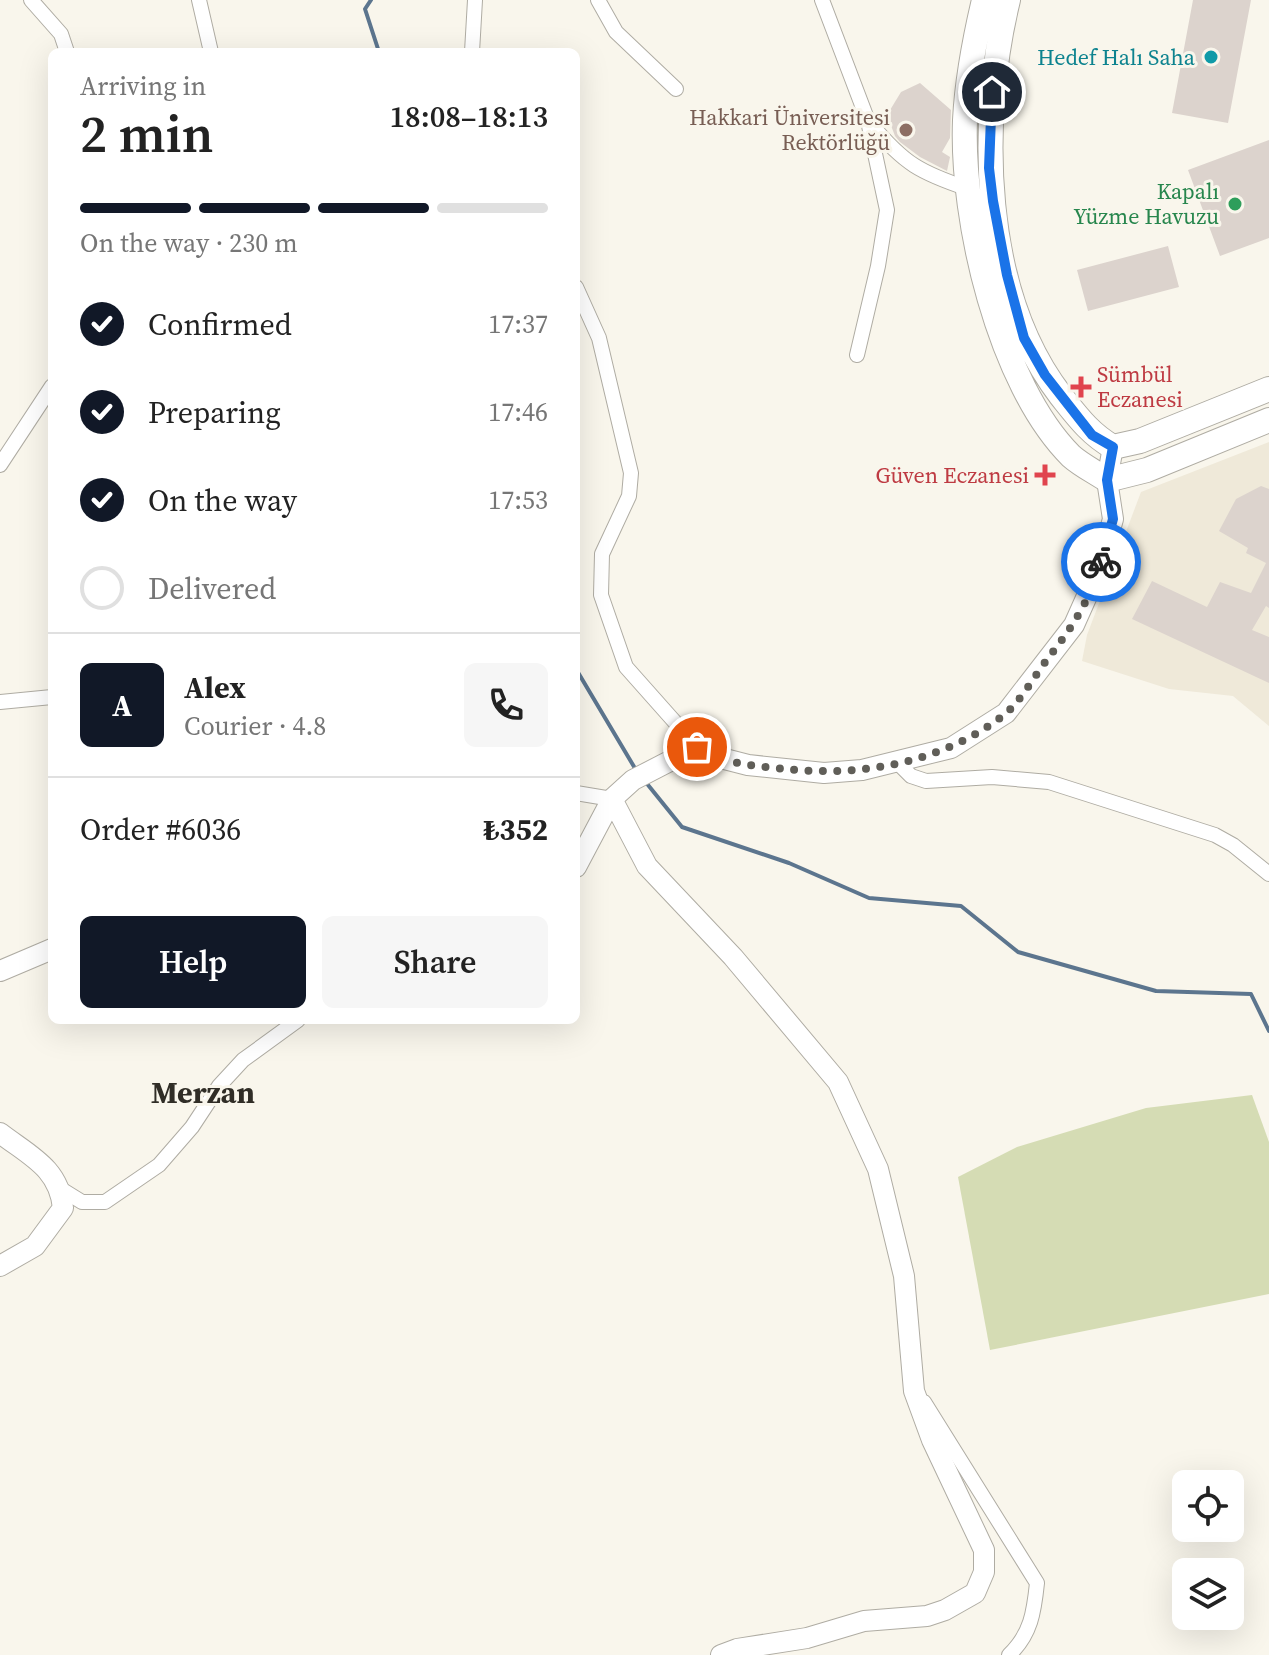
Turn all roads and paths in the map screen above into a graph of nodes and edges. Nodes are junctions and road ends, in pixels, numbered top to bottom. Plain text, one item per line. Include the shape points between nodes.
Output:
1 (31, 0) edge
2 (199, 0) edge
3 (475, 0) edge
4 (598, 0) edge
5 (822, 0) edge
6 (984, 0) edge
7 (1008, 0) edge
8 (66, 48) edge
9 (210, 48) edge
10 (472, 48) edge
11 (676, 89) dead end
12 (868, 121) junction
13 (969, 189) junction
14 (580, 296) edge
15 (857, 355) dead end
16 (1269, 389) edge
17 (48, 392) edge
18 (1269, 420) edge
19 (1113, 447) junction
20 (0, 465) edge
21 (1107, 480) junction
22 (48, 697) edge
23 (0, 702) edge
24 (697, 747) junction
25 (898, 763) junction
26 (580, 794) edge
27 (612, 799) junction
28 (580, 859) edge
29 (1269, 874) edge
30 (48, 951) edge
31 (0, 971) edge
32 (292, 1024) edge
33 (0, 1133) edge
34 (61, 1189) junction
35 (0, 1266) edge
36 (913, 1385) junction
37 (721, 1655) edge
38 (1009, 1655) edge

1 - 8 street via 61,34
2 - 9 street
3 - 10 street
4 - 11 street via 616,32
5 - 12 street
6 - 13 main road via 965,121
7 - 19 main road via 996,48 989,168 1007,275 1024,338 1045,375 1092,435
12 - 13 street via 895,153 926,175
12 - 15 street via 887,210
13 - 21 main road via 993,311 1012,364 1046,425 1073,458
14 - 24 street via 599,338 631,473 629,496 602,554 601,595 626,667
16 - 19 main road
17 - 20 street
18 - 21 main road via 1147,470
19 - 21 street
21 - 25 street via 1113,519 1099,569 1074,625 1006,713 951,748
22 - 23 street
24 - 25 street via 748,765 824,773
24 - 27 street via 633,780
25 - 29 street via 926,781 1011,778 1072,788 1215,835
26 - 27 street
27 - 28 street
27 - 36 street via 647,866 733,957 838,1082 878,1169 886,1200 904,1276
30 - 31 street
32 - 34 street via 243,1060 159,1165 105,1202 82,1202
33 - 34 street via 48,1169
34 - 35 street via 63,1208 35,1246
36 - 37 street via 932,1440 984,1550 984,1572 975,1593 927,1616 864,1621
36 - 38 street via 1037,1583 1034,1617 1023,1642

